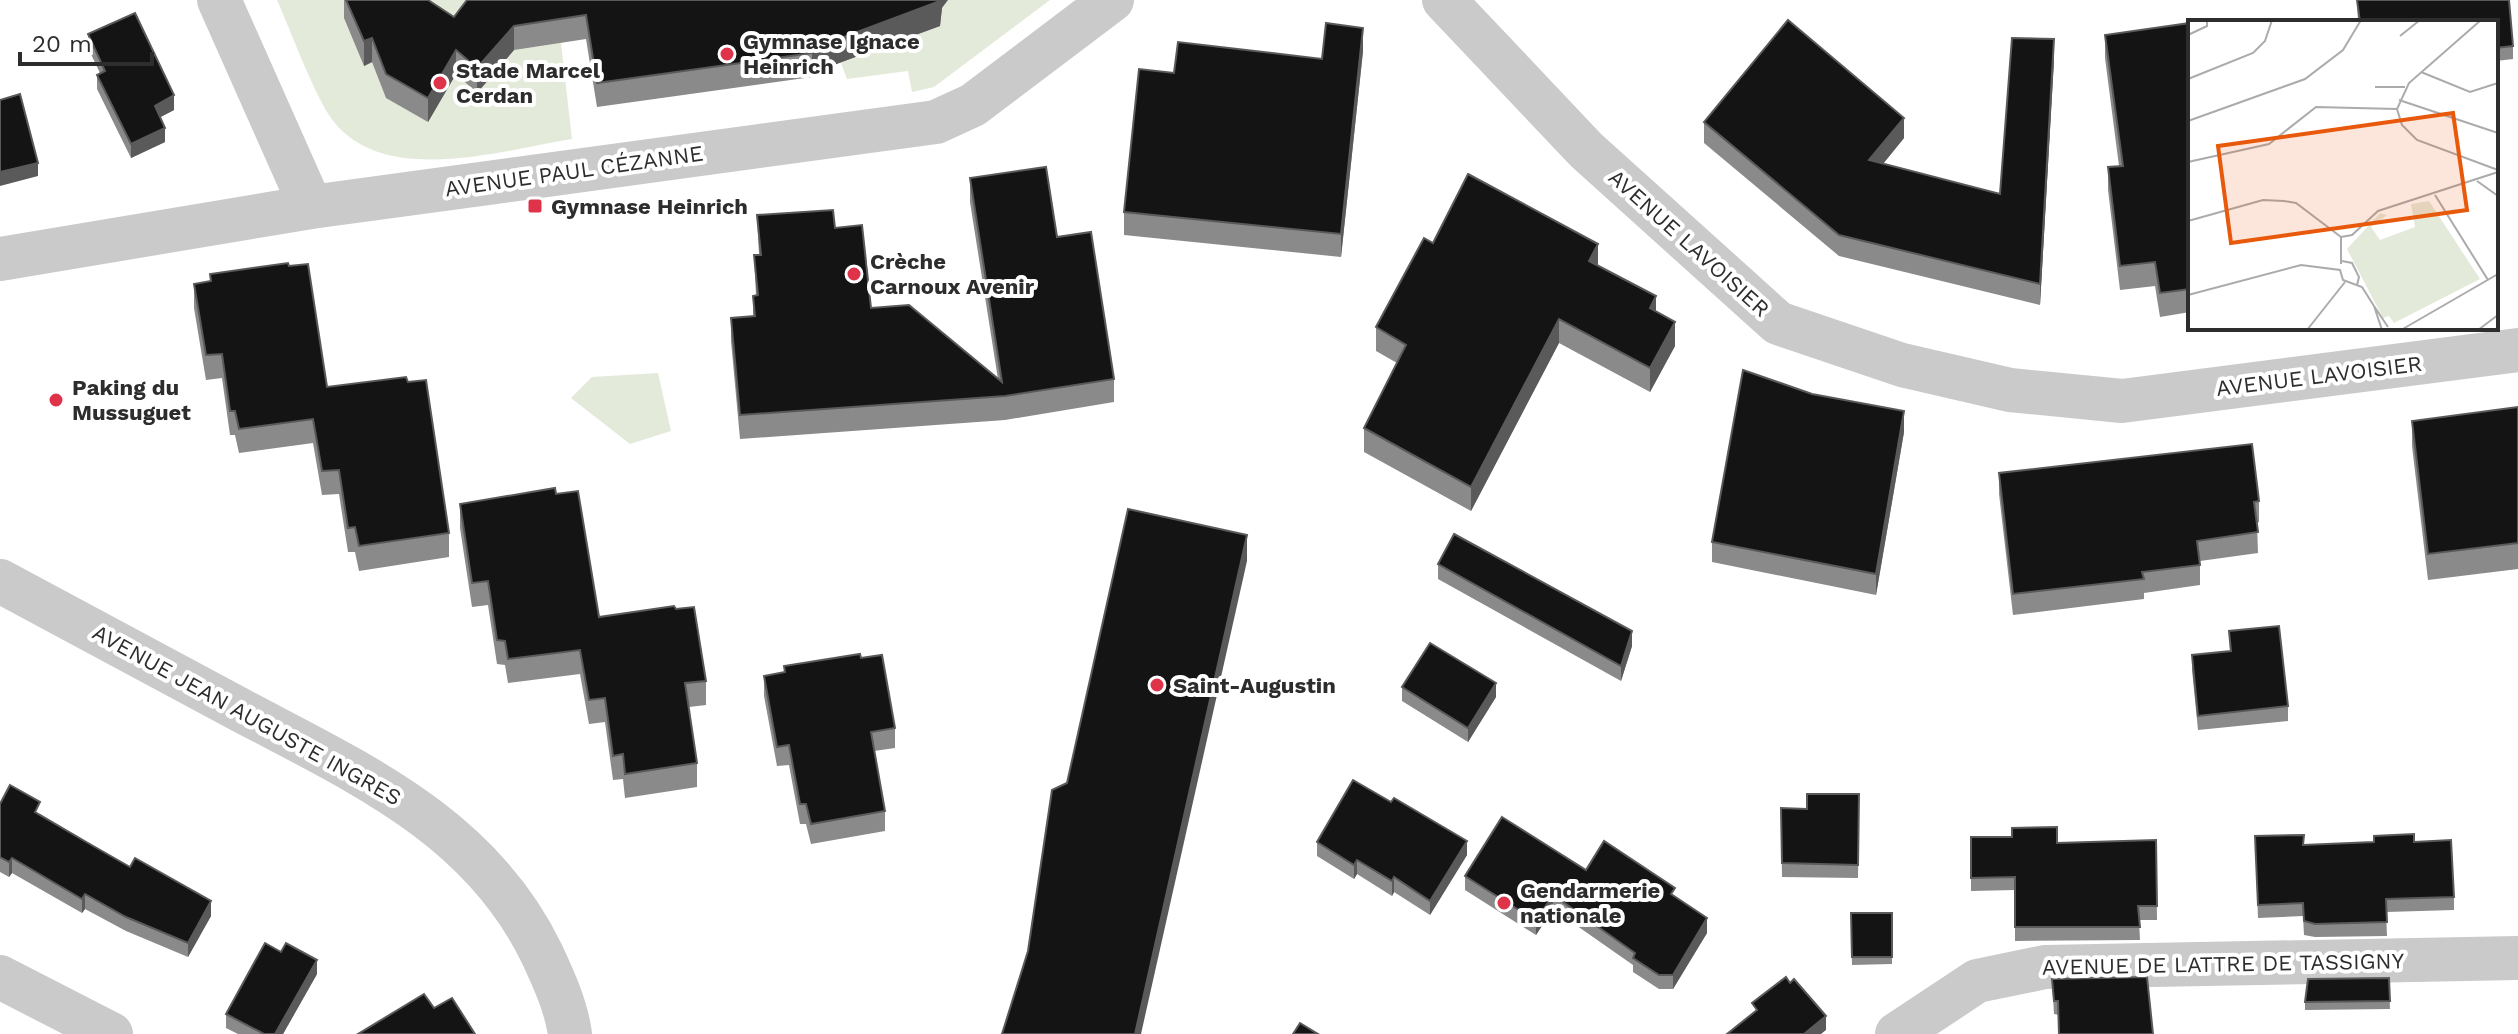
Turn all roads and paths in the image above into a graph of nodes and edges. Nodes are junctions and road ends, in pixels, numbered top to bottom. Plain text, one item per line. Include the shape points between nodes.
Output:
1 (219, 0) edge
2 (1112, 0) edge
3 (1444, 0) edge
4 (311, 207) junction
5 (0, 259) edge
6 (2518, 350) edge
7 (0, 581) edge
8 (2518, 958) edge
9 (0, 977) edge
10 (111, 1034) edge
11 (570, 1034) edge
12 (1897, 1034) edge

1 - 4 street
2 - 4 street, AVENUE PAUL CÉZANNE via 973,105 936,122
3 - 6 street, AVENUE LAVOISIER via 1586,150 1778,323 1902,365 2010,390 2122,401
4 - 5 street, AVENUE PAUL CÉZANNE
7 - 11 street, AVENUE JEAN AUGUSTE INGRES via 347,765 423,812 483,867 525,919 556,985
8 - 12 street, AVENUE DE LATTRE DE TASSIGNY via 2045,967 1977,981
9 - 10 street

